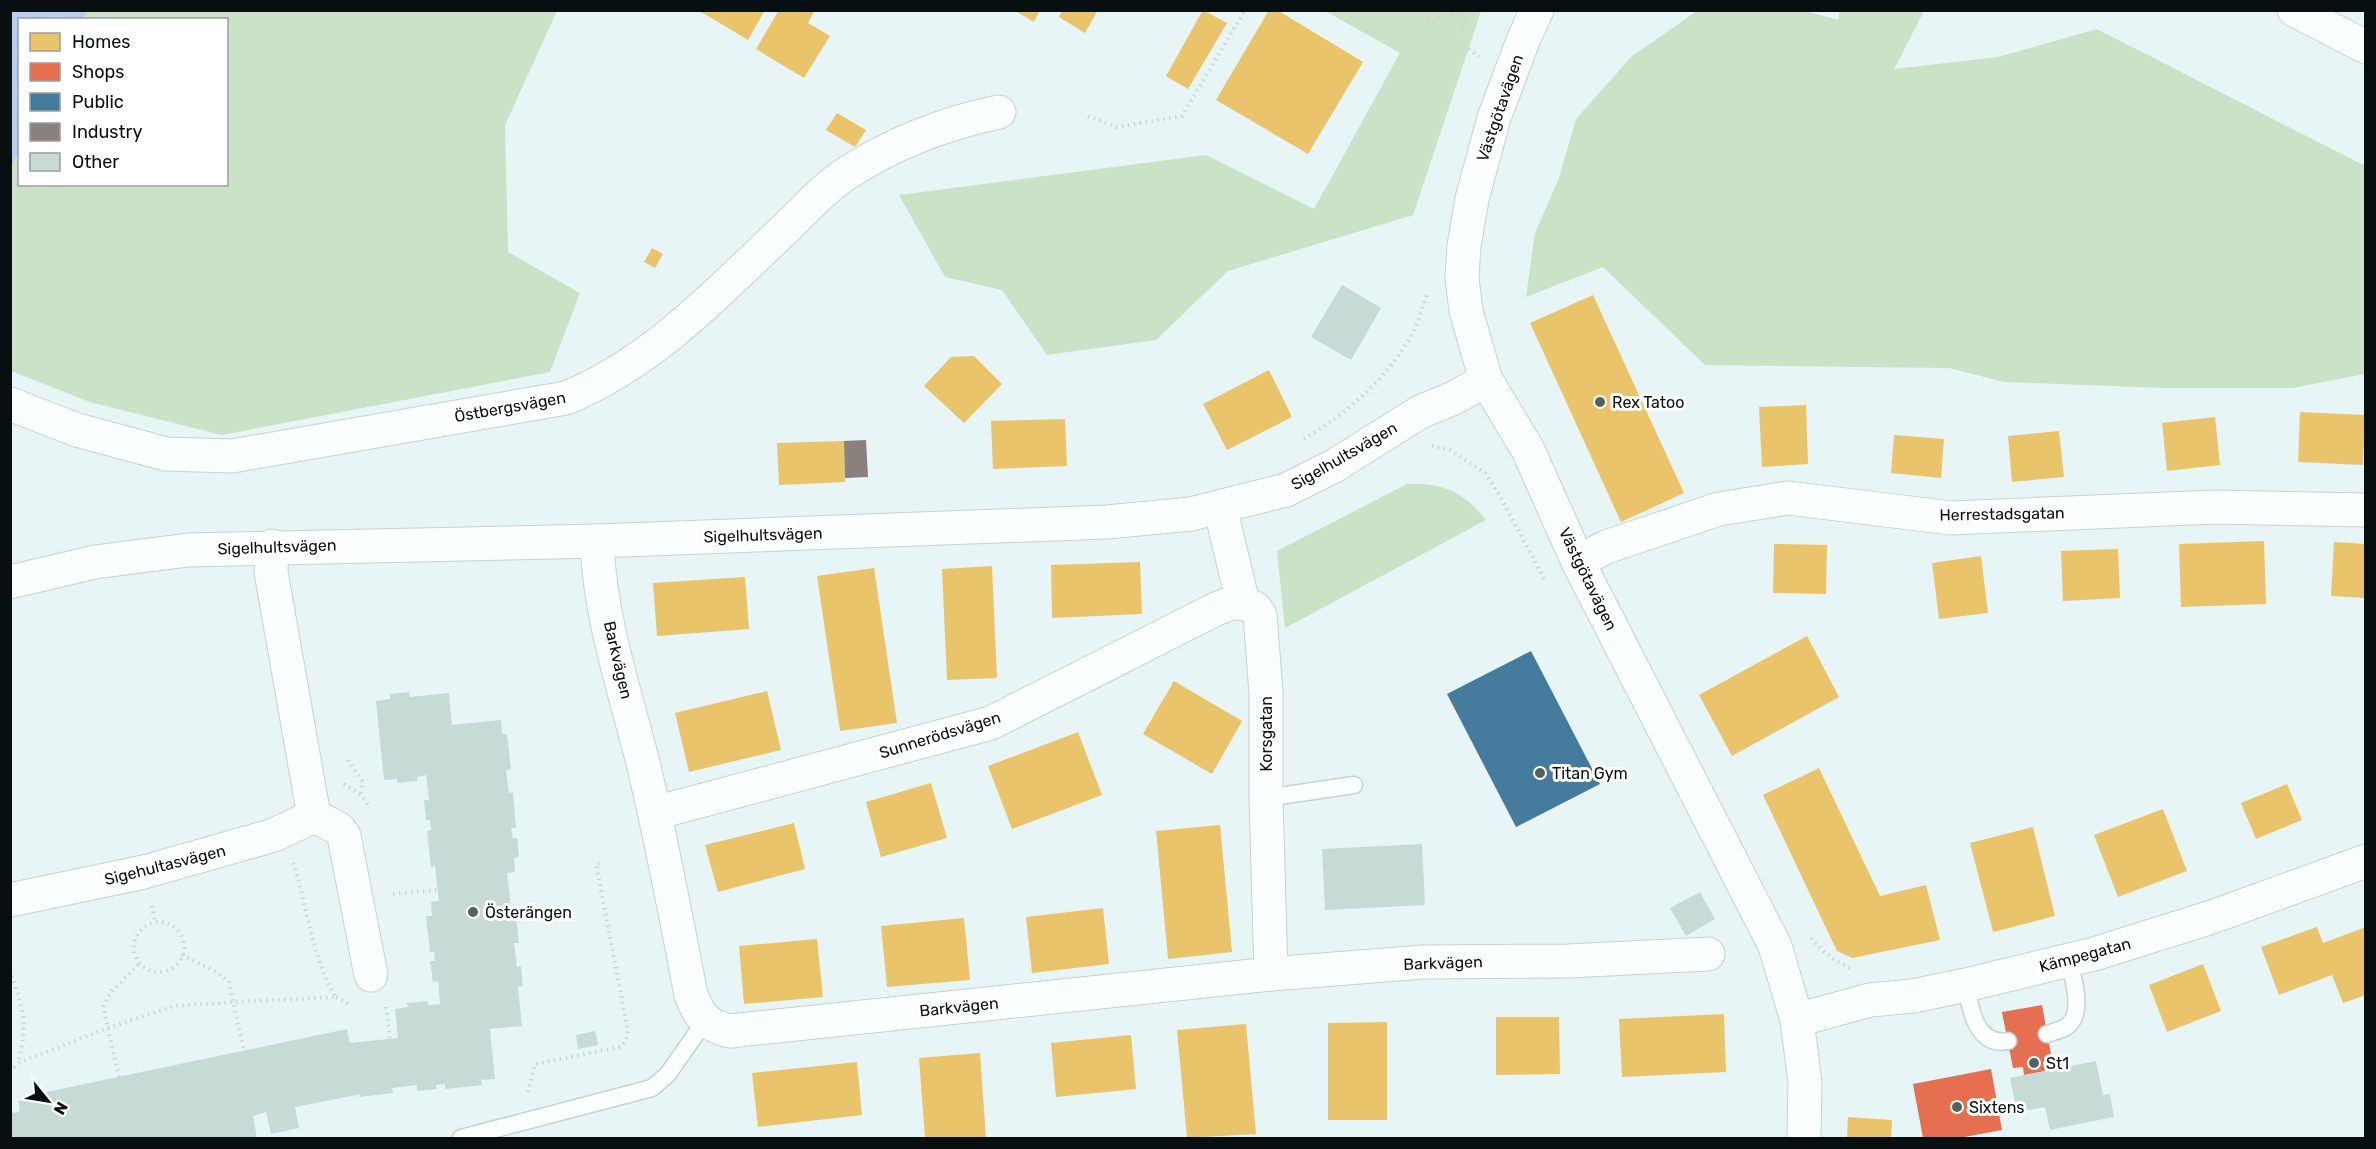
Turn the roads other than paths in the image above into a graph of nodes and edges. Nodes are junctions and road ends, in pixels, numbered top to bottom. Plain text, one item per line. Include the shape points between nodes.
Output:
1 (1537, 10) edge
2 (2294, 10) edge
3 (2366, 47) edge
4 (999, 112) dead end
5 (1486, 380) junction
6 (10, 404) edge
7 (1220, 507) junction
8 (2366, 510) edge
9 (597, 541) junction
10 (272, 546) junction
11 (1578, 562) junction
12 (10, 582) edge
13 (1243, 603) junction
14 (1354, 785) dead end
15 (1266, 798) junction
16 (655, 813) junction
17 (314, 816) junction
18 (2366, 861) edge
19 (10, 900) edge
20 (1708, 954) dead end
21 (2069, 961) junction
22 (1271, 974) junction
23 (1966, 985) junction
24 (378, 988) road end
25 (1797, 1020) junction
26 (705, 1021) junction
27 (2047, 1034) dead end
28 (2008, 1041) dead end
29 (461, 1138) edge
30 (1804, 1138) edge

1 - 5 street, Västgötavägen via 1494,118 1464,246 1466,311
2 - 3 street
4 - 6 street, Östbergsvägen via 969,118 909,140 843,176 683,324 604,382 566,398 232,456 166,454 77,430
5 - 7 street, Sigelhultsvägen via 1420,412 1334,466 1286,490
5 - 11 street, Västgötavägen via 1528,450
7 - 9 street, Sigelhultsvägen via 1191,514 1107,522
7 - 13 street, Korsgatan
8 - 11 street, Herrestadsgatan via 2215,507 1951,518 1788,498 1719,509 1606,547
9 - 10 street, Sigelhultsvägen
9 - 16 street, Barkvägen via 612,639
10 - 12 street, Sigelhultsvägen via 188,550 95,562
10 - 17 street via 271,572
11 - 25 street, Västgötavägen via 1775,946
13 - 15 street, Korsgatan via 1260,615 1266,693
13 - 16 street, Sunnerödsvägen via 1214,610 991,723
14 - 15 lane
15 - 22 street, Korsgatan
16 - 26 street, Barkvägen via 692,995
17 - 19 street, Sigehultasvägen via 274,835 144,872
17 - 24 street via 344,836
18 - 21 street, Kämpegatan via 2212,917
20 - 22 street, Barkvägen via 1568,961 1423,962
21 - 23 street, Kämpegatan
21 - 27 lane via 2075,987 2073,1020 2067,1027
22 - 26 street, Barkvägen via 730,1030
23 - 25 street, Kämpegatan via 1870,1000
23 - 28 lane via 1977,1026 1986,1037
25 - 30 street, Västgötavägen via 1805,1083
26 - 29 lane via 668,1074 652,1088

